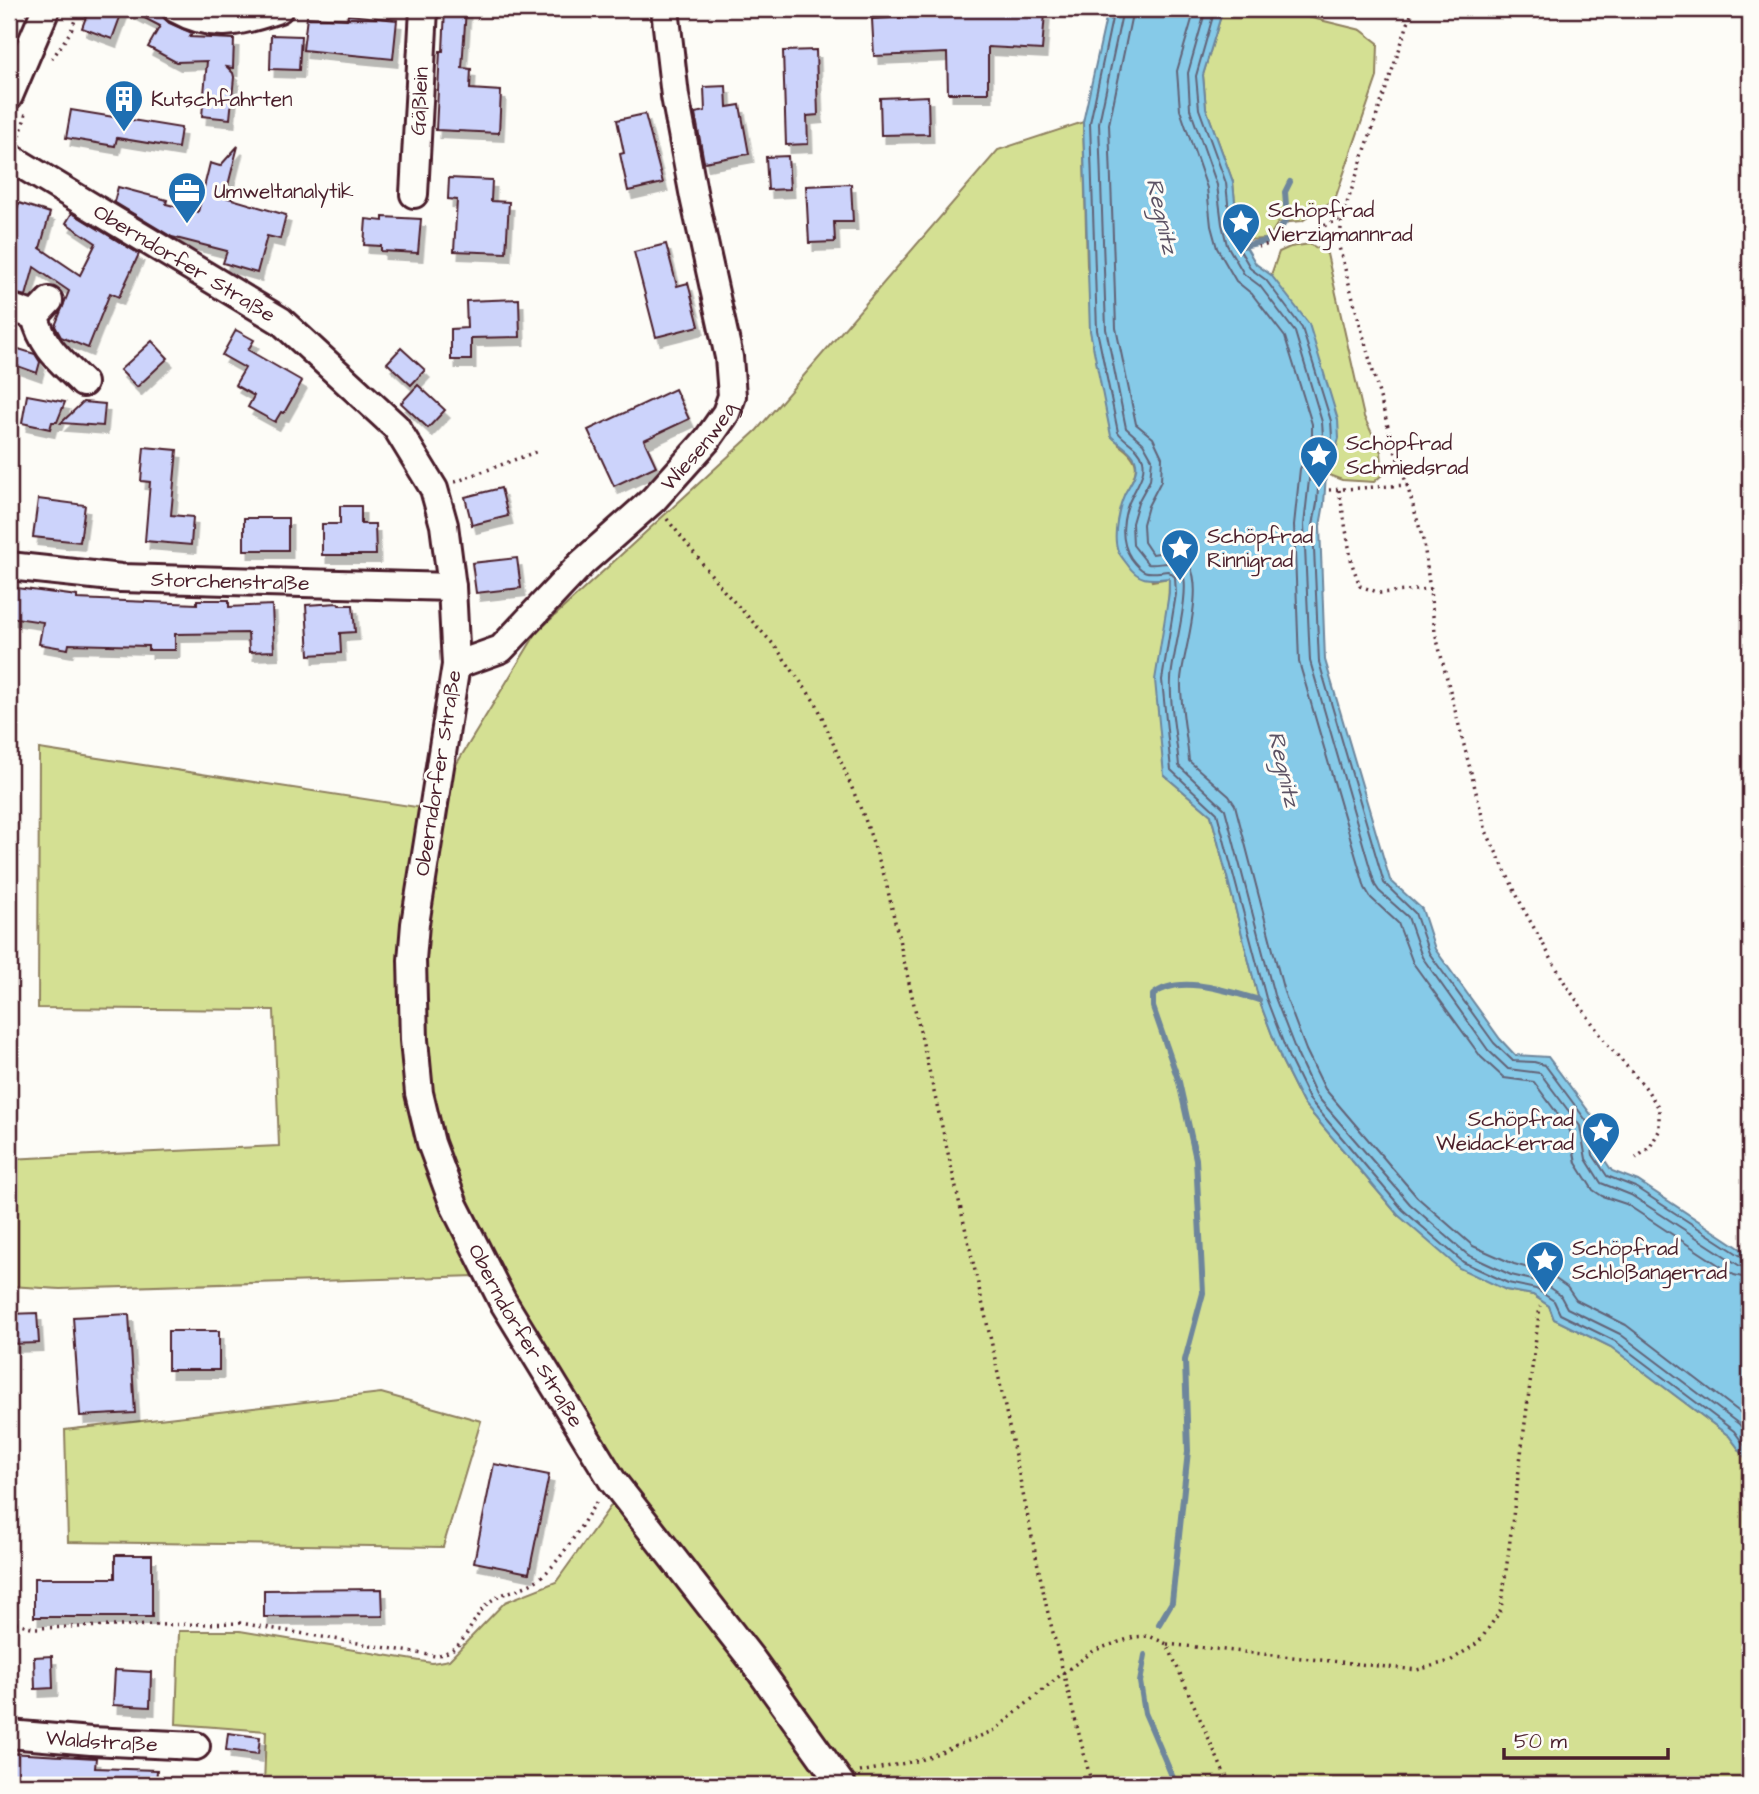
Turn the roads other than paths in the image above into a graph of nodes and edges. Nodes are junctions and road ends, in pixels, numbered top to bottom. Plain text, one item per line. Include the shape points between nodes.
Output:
1 (46, 9) edge
2 (176, 9) edge
3 (279, 9) edge
4 (424, 9) edge
5 (665, 9) edge
6 (18, 103) edge
7 (11, 159) edge
8 (414, 194) dead end
9 (9, 307) edge
10 (83, 383) dead end
11 (9, 566) edge
12 (452, 587) junction
13 (456, 665) junction
14 (9, 1734) edge
15 (196, 1746) dead end
16 (839, 1781) edge

1 - 6 street
2 - 3 street via 212,22 232,23
4 - 8 street, Gäßlein
5 - 13 street, Wiesenweg via 675,96 729,357 732,396 707,440 653,500 582,564 501,649
7 - 12 street, Oberndorfer Straße via 281,321 396,427 434,489
9 - 10 street via 42,308 38,332 50,351
11 - 12 street, Storchenstraße via 121,578
12 - 13 street, Oberndorfer Straße
13 - 16 street, Oberndorfer Straße via 413,947 414,1040 419,1093 431,1143 454,1205 502,1300 612,1480 753,1661
14 - 15 street, Waldstraße

